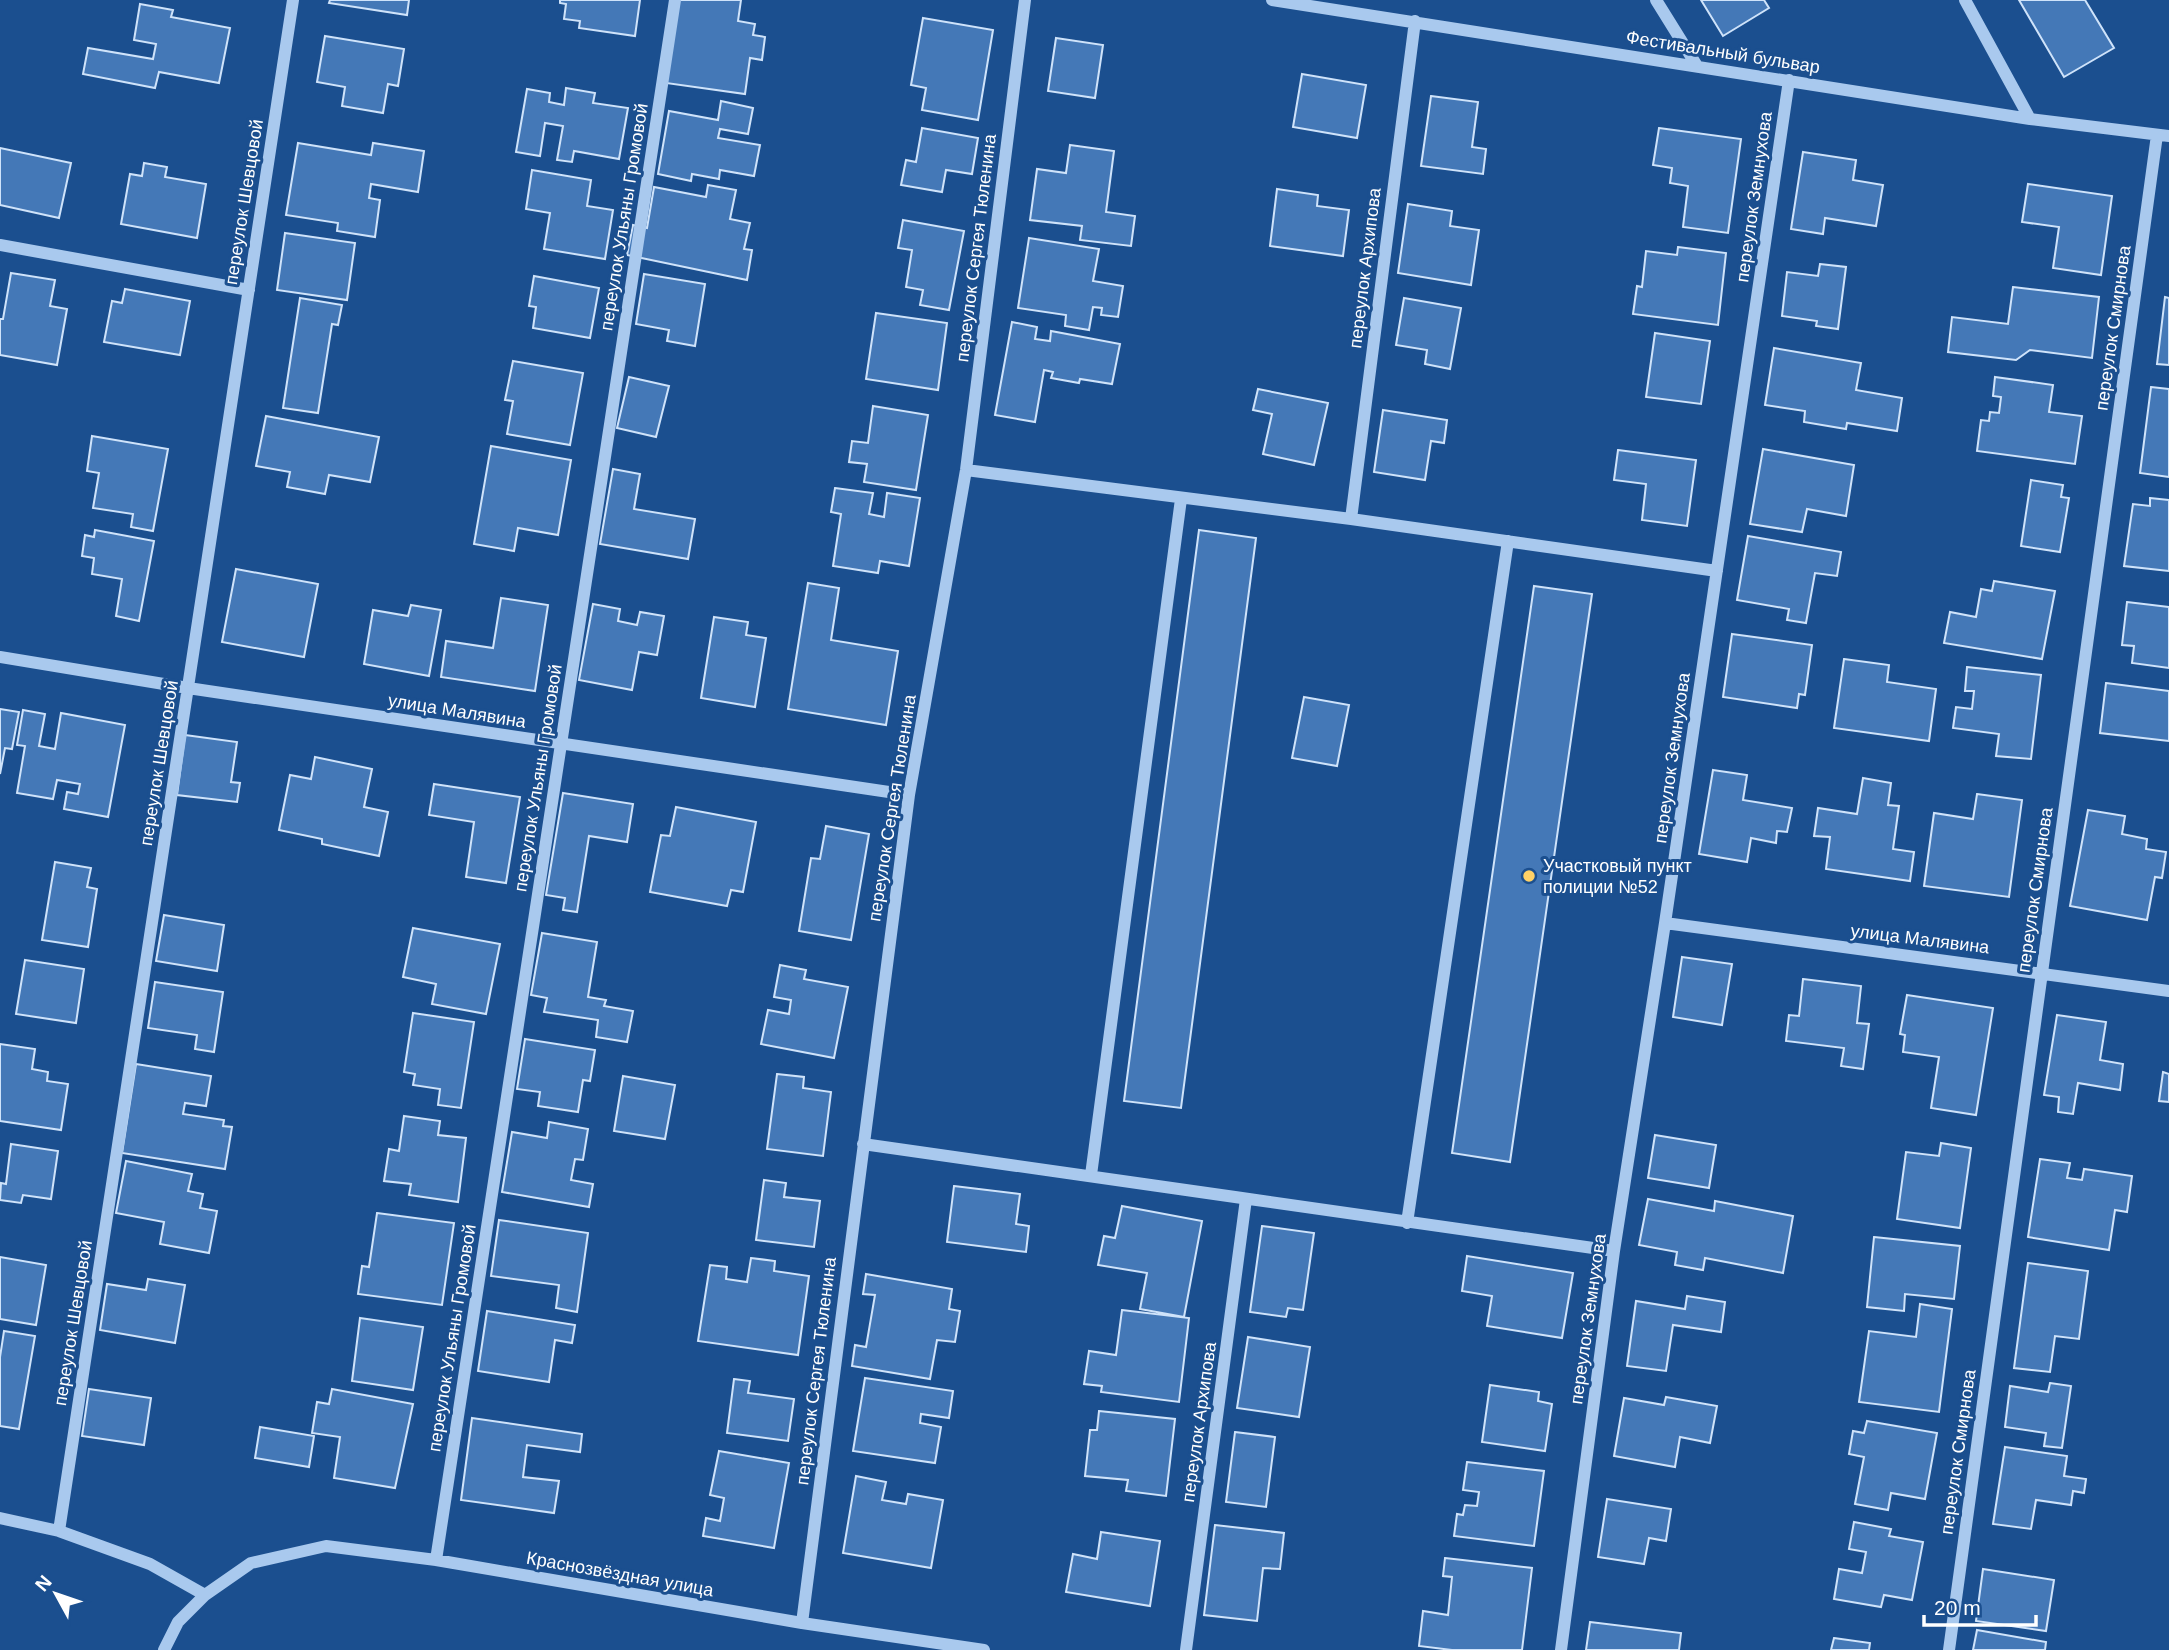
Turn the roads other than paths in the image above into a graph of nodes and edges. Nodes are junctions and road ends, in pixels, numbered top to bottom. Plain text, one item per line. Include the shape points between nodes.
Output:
1 (293, 0) edge
2 (675, 0) edge
3 (1025, 0) edge
4 (1272, 0) edge
5 (1656, 0) edge
6 (1965, 0) edge
7 (1309, 3) edge
8 (1415, 21) junction
9 (1697, 66) junction
10 (1789, 80) junction
11 (2030, 119) junction
12 (2163, 136) edge
13 (0, 245) edge
14 (249, 290) junction
15 (966, 470) junction
16 (1181, 499) junction
17 (1351, 519) junction
18 (1508, 541) junction
19 (1717, 571) junction
20 (0, 657) edge
21 (188, 688) junction
22 (561, 744) junction
23 (909, 795) junction
24 (1665, 923) junction
25 (2042, 972) junction
26 (2169, 991) edge
27 (863, 1144) junction
28 (1091, 1175) junction
29 (1246, 1199) junction
30 (1407, 1223) junction
31 (1614, 1251) junction
32 (0, 1518) edge
33 (59, 1531) junction
34 (436, 1560) junction
35 (205, 1595) junction
36 (802, 1623) junction
37 (164, 1650) edge
38 (984, 1650) edge
39 (1186, 1650) edge
40 (1561, 1650) edge
41 (1949, 1650) edge

1 - 14 street, переулок Шевцовой
2 - 22 street, переулок Ульяны Громовой
3 - 15 street, переулок Сергея Тюленина
4 - 7 street, Фестивальный бульвар
5 - 9 street
6 - 11 street
7 - 8 street, Фестивальный бульвар
8 - 9 street, Фестивальный бульвар
8 - 17 street, переулок Архипова
9 - 10 street, Фестивальный бульвар
10 - 11 street, Фестивальный бульвар
10 - 19 street, переулок Земнухова
11 - 12 street, Фестивальный бульвар
12 - 25 street, переулок Смирнова
13 - 14 street
14 - 21 street, переулок Шевцовой
15 - 16 street
15 - 23 street, переулок Сергея Тюленина
16 - 17 street
16 - 28 street
17 - 18 street
18 - 19 street
18 - 30 street
19 - 24 street, переулок Земнухова
20 - 21 street, улица Малявина
21 - 22 street, улица Малявина
21 - 33 street, переулок Шевцовой
22 - 23 street, улица Малявина
22 - 34 street, переулок Ульяны Громовой
23 - 27 street, переулок Сергея Тюленина
24 - 25 street, улица Малявина
24 - 31 street, переулок Земнухова
25 - 26 street, улица Малявина
25 - 41 street, переулок Смирнова
27 - 28 street
27 - 36 street, переулок Сергея Тюленина
28 - 29 street
29 - 30 street
29 - 39 street, переулок Архипова
30 - 31 street
31 - 40 street, переулок Земнухова
32 - 33 street
33 - 35 street via 150,1564
34 - 35 street, Краснозвёздная улица via 326,1546 251,1563
34 - 36 street, Краснозвёздная улица
35 - 37 street via 178,1622
36 - 38 street, Краснозвёздная улица

